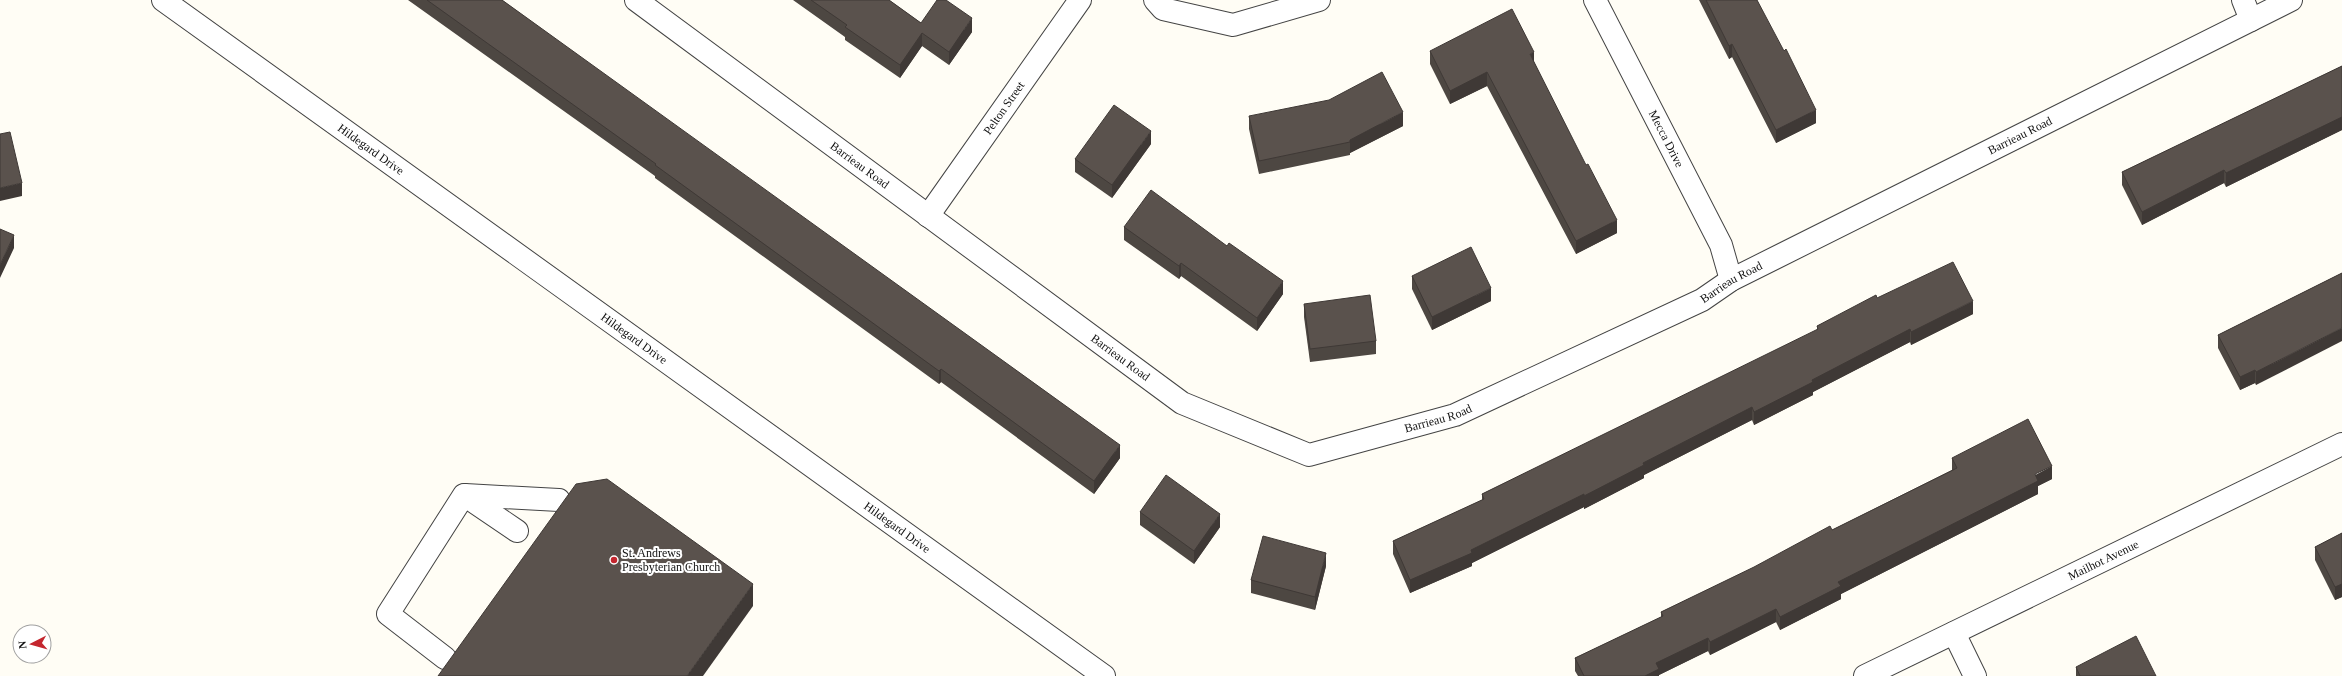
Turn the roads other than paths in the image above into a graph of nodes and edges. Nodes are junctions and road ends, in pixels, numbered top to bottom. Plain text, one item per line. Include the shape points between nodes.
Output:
1 (163, 0) edge
2 (636, 0) edge
3 (1080, 0) edge
4 (1155, 0) edge
5 (1319, 0) edge
6 (1595, 0) edge
7 (2243, 0) edge
8 (2291, 0) edge
9 (2251, 20) junction
10 (928, 216) junction
11 (1731, 280) junction
12 (2342, 444) edge
13 (464, 495) junction
14 (559, 500) dead end
15 (517, 531) dead end
16 (1954, 633) junction
17 (445, 658) dead end
18 (1104, 676) edge
19 (1865, 676) edge
20 (1975, 676) edge

1 - 18 street, Hildegard Drive
2 - 10 street, Barrieau Road
3 - 10 street, Pelton Street
4 - 5 street via 1163,9 1233,25
6 - 11 street, Mecca Drive via 1721,245
7 - 9 street
8 - 9 street, Barrieau Road
9 - 11 street, Barrieau Road
10 - 11 street, Barrieau Road via 1182,403 1309,455 1455,415 1702,300
12 - 16 street, Mailhot Avenue
13 - 14 street
13 - 15 street
13 - 17 street via 388,614
16 - 19 street, Mailhot Avenue
16 - 20 street

